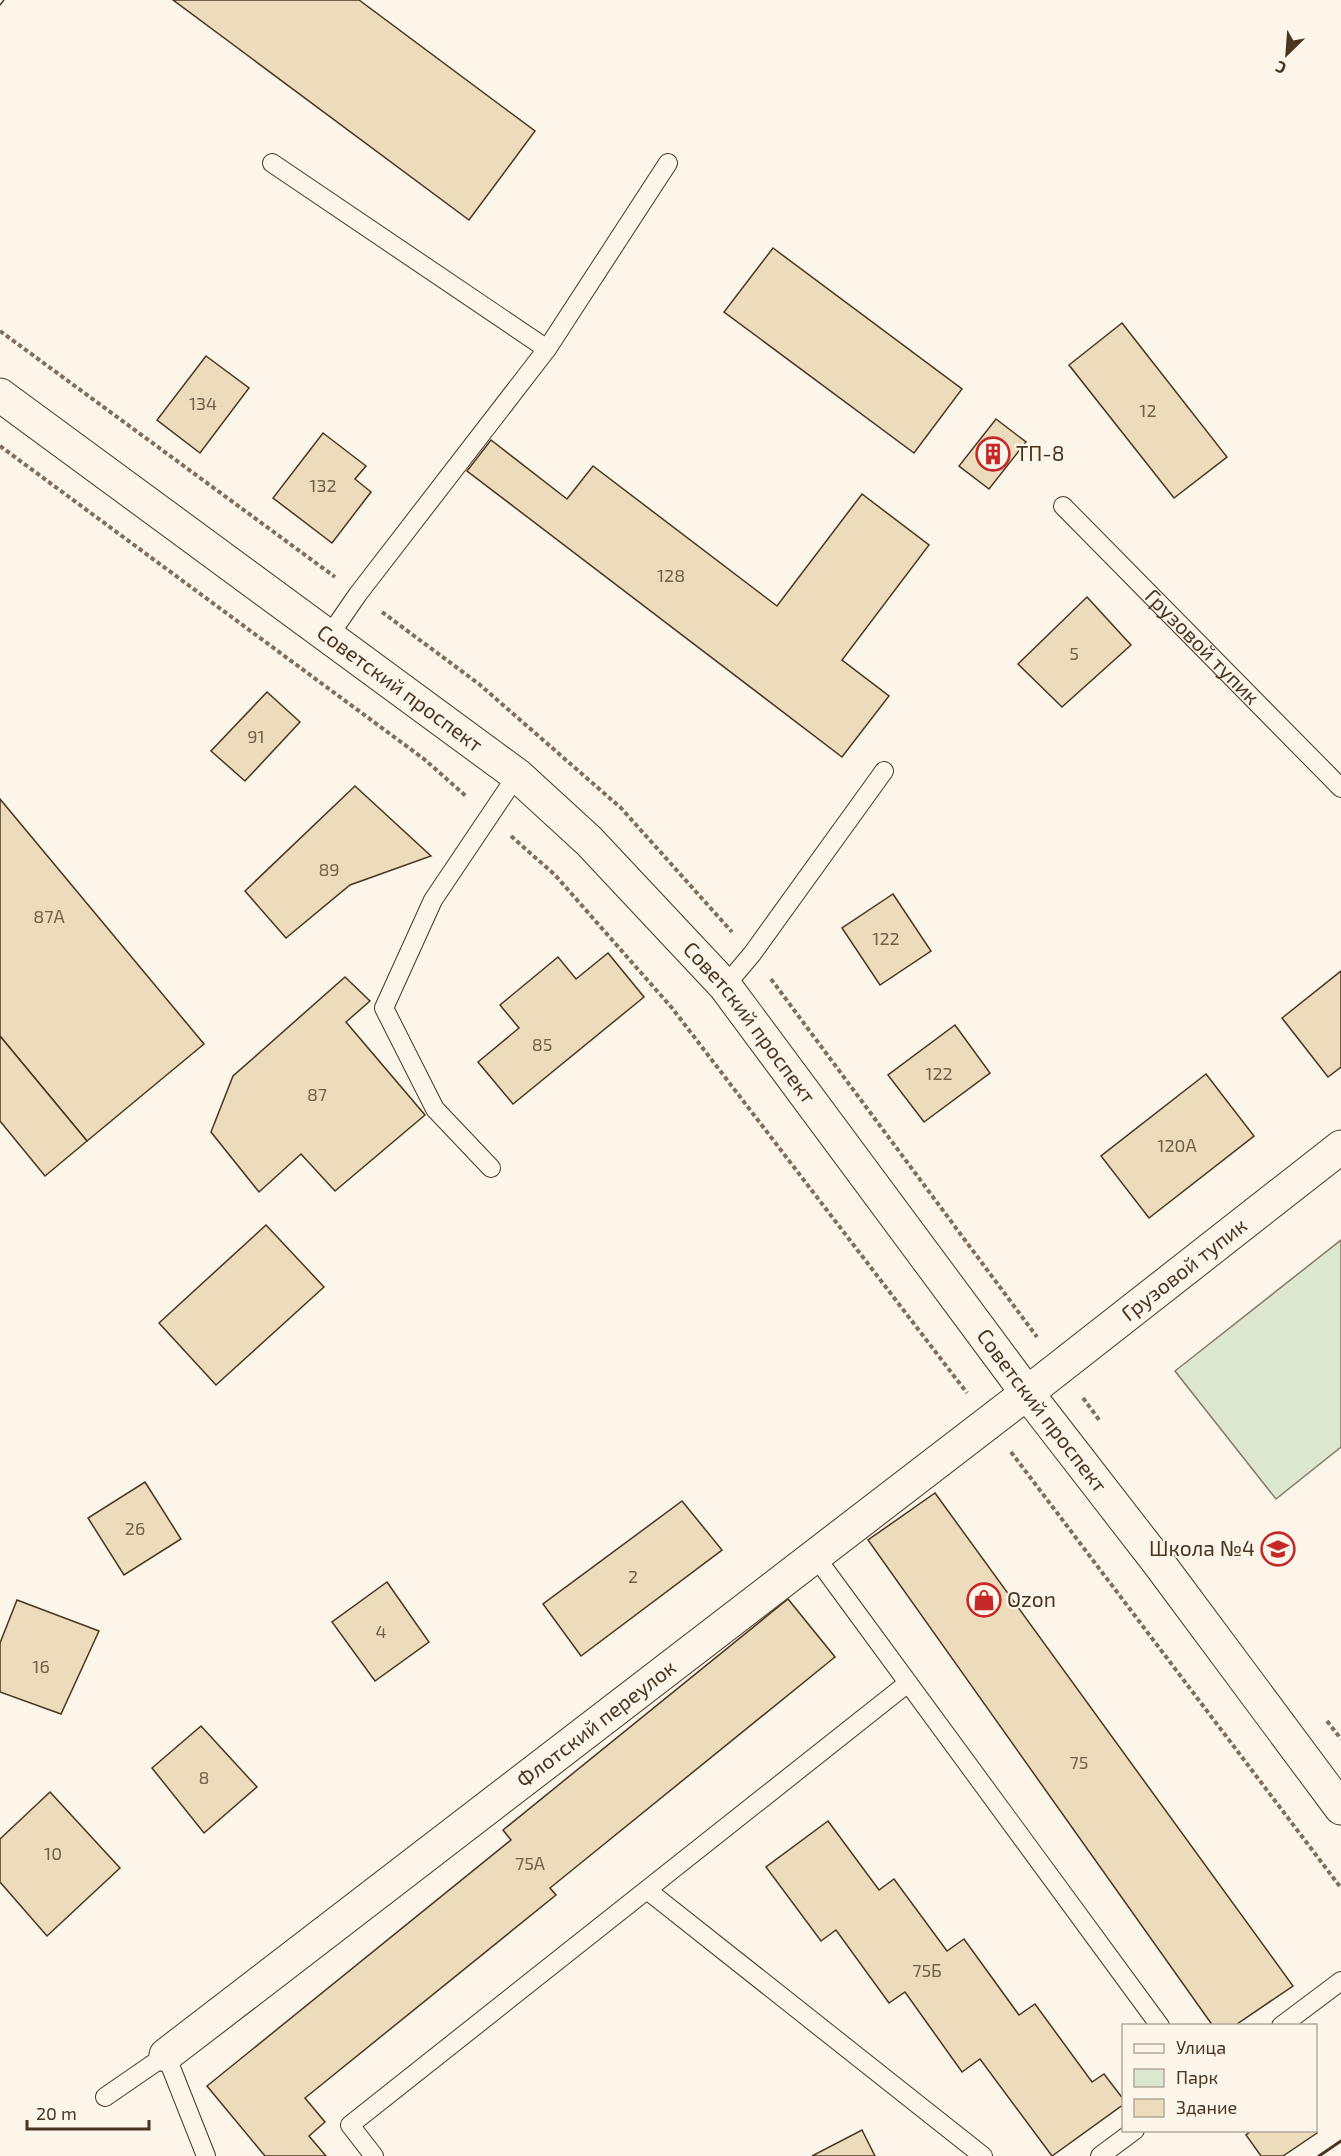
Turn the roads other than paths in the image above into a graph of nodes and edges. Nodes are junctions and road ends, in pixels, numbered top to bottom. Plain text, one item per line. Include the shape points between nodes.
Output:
1 (272, 163) dead end
2 (668, 163) dead end
3 (547, 349) junction
4 (0, 395) edge
5 (1064, 506) dead end
6 (329, 636) junction
7 (884, 771) dead end
8 (517, 775) junction
9 (1341, 788) edge
10 (725, 986) junction
11 (1341, 1147) edge
12 (490, 1168) dead end
13 (1027, 1393) junction
14 (815, 1556) junction
15 (908, 1683) junction
16 (1341, 1808) edge
17 (647, 1890) junction
18 (1341, 1981) edge
19 (1159, 2024) edge
20 (1282, 2024) edge
21 (166, 2055) junction
22 (105, 2097) dead end
23 (1132, 2132) edge
24 (206, 2156) edge
25 (374, 2156) edge
26 (982, 2156) edge
27 (1100, 2156) edge

1 - 3 lane
2 - 3 lane
3 - 6 lane
4 - 6 street, Советский проспект
5 - 9 lane, Грузовой тупик
6 - 8 street, Советский проспект
7 - 10 lane
8 - 10 street, Советский проспект via 589,841
8 - 12 lane via 433,900 384,1008 435,1109
10 - 13 street, Советский проспект
11 - 13 street, Грузовой тупик
13 - 14 street, Флотский переулок
13 - 16 street, Советский проспект
14 - 15 lane
14 - 21 street, Флотский переулок
15 - 17 lane
15 - 19 lane
17 - 25 lane via 350,2126
17 - 26 lane
18 - 20 lane
21 - 22 lane
21 - 24 lane
23 - 27 lane

